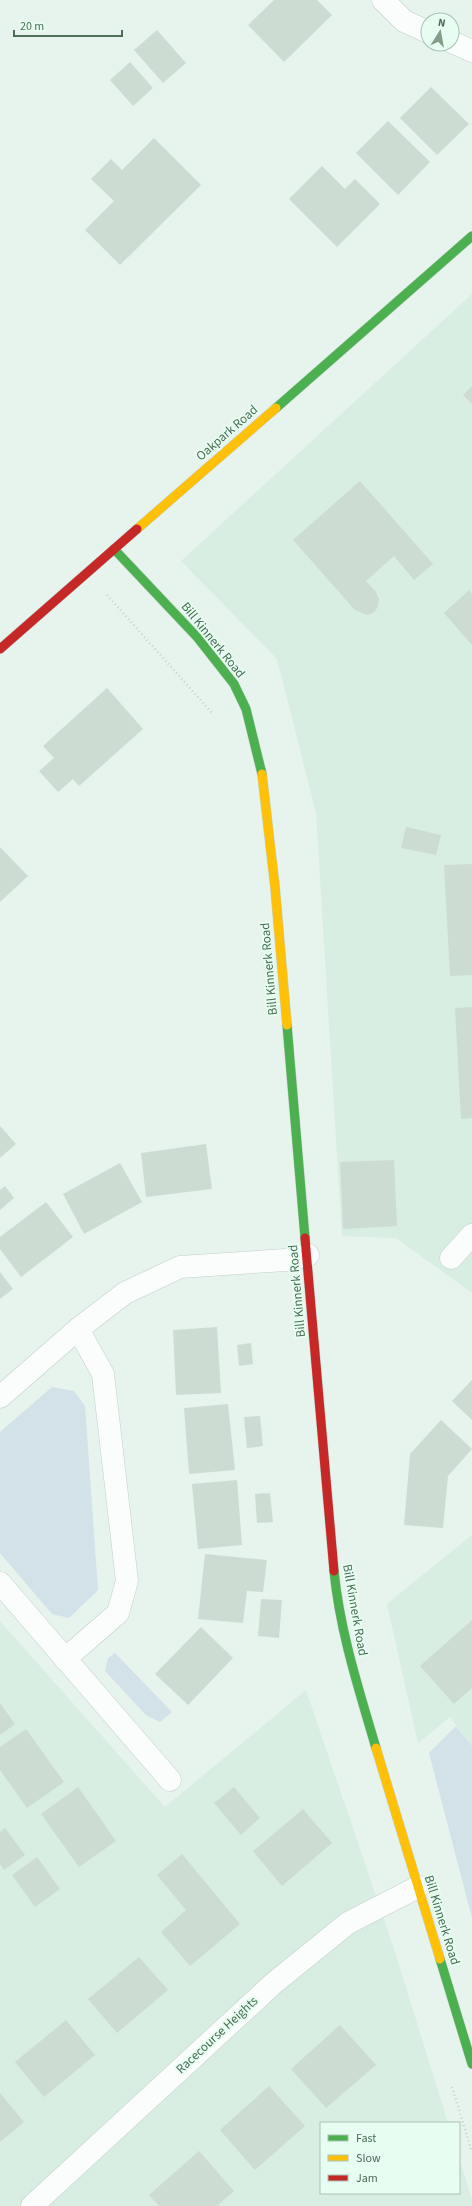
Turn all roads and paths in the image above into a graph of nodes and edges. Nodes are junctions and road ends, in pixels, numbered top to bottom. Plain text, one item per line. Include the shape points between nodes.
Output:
1 (382, 0) edge
2 (420, 28) edge
3 (460, 46) edge
4 (472, 51) edge
5 (472, 236) edge
6 (114, 549) junction
7 (88, 573) junction
8 (0, 649) edge
9 (214, 715) dead end
10 (472, 1235) edge
11 (308, 1256) junction
12 (451, 1258) dead end
13 (78, 1329) junction
14 (0, 1397) edge
15 (0, 1583) edge
16 (65, 1659) junction
17 (170, 1780) dead end
18 (418, 1886) junction
19 (472, 2064) edge
20 (32, 2206) edge

1 - 2 street via 404,21
3 - 4 street
5 - 6 street, Oakpark Road
6 - 7 street, Oakpark Road
6 - 11 street, Bill Kinnerk Road via 197,637 234,684 246,709 261,766 275,887
7 - 8 street, Oakpark Road
7 - 9 path
10 - 12 street
11 - 13 street via 285,1260 180,1267 125,1293
11 - 18 street, Bill Kinnerk Road via 337,1601 352,1668
13 - 14 street
13 - 16 street via 103,1374 127,1580 118,1613
15 - 16 street
16 - 17 street
18 - 19 street, Bill Kinnerk Road
18 - 20 street, Racecourse Heights via 348,1923 274,1983

